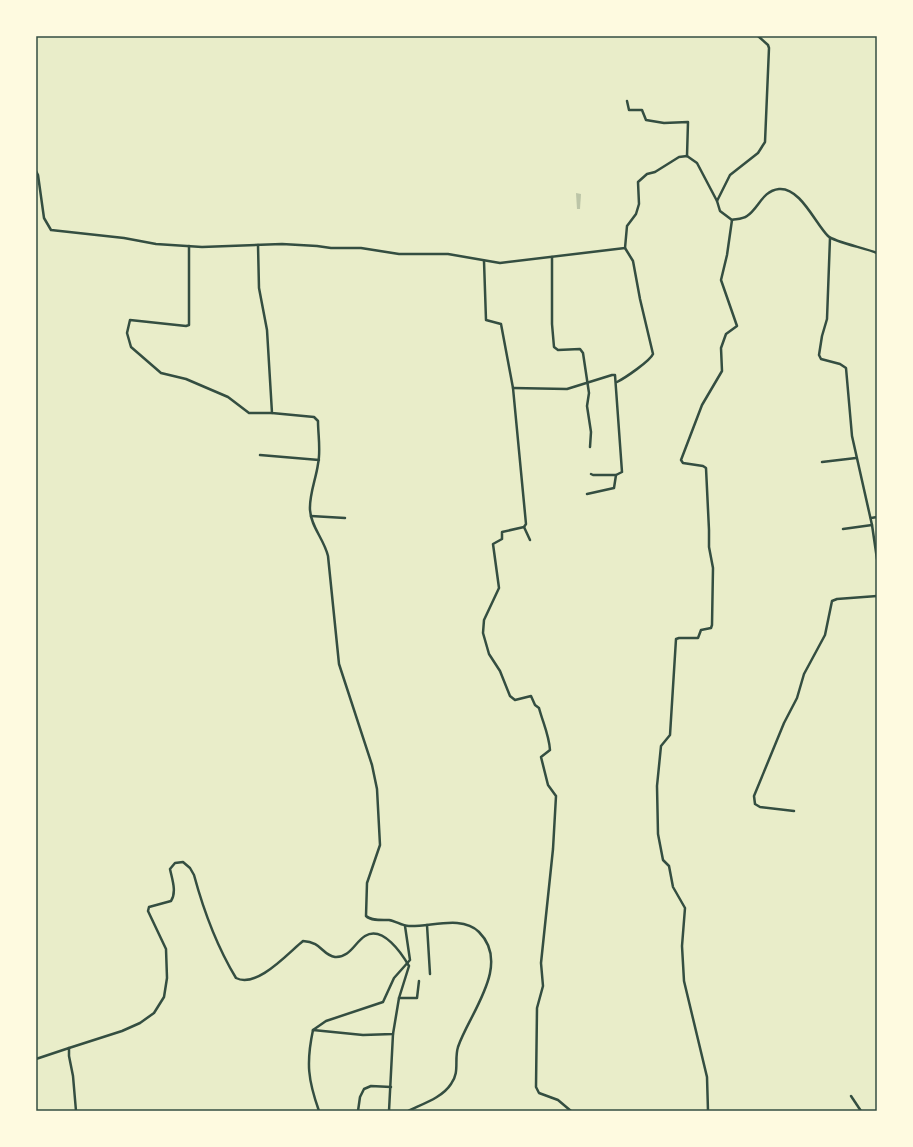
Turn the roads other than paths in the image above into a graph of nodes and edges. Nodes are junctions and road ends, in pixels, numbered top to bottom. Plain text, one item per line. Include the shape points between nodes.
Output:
1 (758, 36) edge
2 (628, 101) dead end
3 (687, 156) junction
4 (36, 171) edge
5 (717, 201) junction
6 (732, 220) junction
7 (830, 238) junction
8 (258, 245) junction
9 (189, 246) junction
10 (625, 248) junction
11 (877, 253) edge
12 (552, 257) junction
13 (484, 261) junction
14 (616, 382) junction
15 (588, 383) junction
16 (512, 388) junction
17 (272, 413) junction
18 (590, 447) dead end
19 (260, 455) dead end
20 (856, 458) junction
21 (319, 460) junction
22 (822, 462) dead end
23 (591, 474) dead end
24 (616, 475) junction
25 (587, 494) dead end
26 (311, 516) junction
27 (877, 517) edge
28 (345, 518) dead end
29 (871, 518) junction
30 (872, 524) junction
31 (524, 527) junction
32 (843, 529) dead end
33 (530, 540) dead end
34 (877, 559) edge
35 (877, 596) edge
36 (794, 811) dead end
37 (427, 925) junction
38 (405, 926) junction
39 (408, 964) junction
40 (430, 974) dead end
41 (419, 981) dead end
42 (399, 998) junction
43 (313, 1030) junction
44 (393, 1034) junction
45 (69, 1048) junction
46 (36, 1059) edge
47 (390, 1087) junction
48 (851, 1096) dead end
49 (76, 1111) edge
50 (319, 1111) edge
51 (322, 1111) edge
52 (358, 1111) edge
53 (389, 1111) edge
54 (408, 1111) edge
55 (572, 1111) edge
56 (708, 1111) edge
57 (861, 1111) edge

1 - 5 street via 769,48 765,142 758,153 730,175
2 - 3 street via 629,110 642,110 646,120 664,123 688,122
3 - 5 street via 697,164
3 - 10 street via 641,178 638,183 639,204 636,214 627,226
4 - 9 street via 44,218 51,230
5 - 6 street via 720,211
6 - 7 street via 746,217 770,192 786,190 796,195
6 - 56 street via 722,280 736,326 726,334 721,348 722,371 702,405 681,460 683,463 706,468 709,547 713,568 712,625 711,628 701,630 698,638 676,639 670,735 661,746 657,786 658,834 663,860 669,866 673,887 685,908 682,946 684,981 707,1077
7 - 11 street
7 - 20 street via 827,319 819,355 821,359 846,368
8 - 9 street
8 - 13 street via 361,248 399,254 448,254
8 - 17 street via 259,288 267,330
9 - 17 street via 189,325 130,320 127,333 131,347 164,374 186,379 228,397 249,413
10 - 12 street
10 - 14 street via 633,261 653,354 631,375
12 - 13 street via 500,263
12 - 15 street via 554,347 558,350 581,350
13 - 16 street via 486,319 501,326
14 - 15 street via 615,376 612,375
14 - 24 street via 622,471
15 - 16 street via 565,389
15 - 18 street
16 - 31 street via 526,524
17 - 21 street via 317,418
19 - 21 street
20 - 22 street
20 - 29 street
21 - 26 street via 311,497
23 - 24 street
24 - 25 street via 614,488
26 - 28 street
26 - 38 street via 328,556 339,664 375,776 380,846 367,883 366,914 370,918 395,921
27 - 29 street
29 - 30 street
30 - 32 street
30 - 34 street
31 - 33 street
31 - 55 street via 502,532 502,539 493,544 499,588 484,620 483,628 489,654 500,671 510,696 515,700 531,696 535,705 540,708 548,734 550,750 541,756 548,785 556,795 556,819 541,963 543,986 537,1008 536,1087 539,1093 558,1100
35 - 36 street via 832,601 824,635 804,674 797,698 754,796 755,804 760,807
37 - 38 street
37 - 40 street
37 - 54 street via 460,923 471,926 487,944 491,957 491,971 485,990 458,1046 458,1067 454,1081 442,1094
38 - 39 street via 410,953
39 - 42 street via 410,969
39 - 43 street via 394,978 383,1002 326,1021
39 - 45 street via 392,941 369,934 341,956 327,954 318,944 304,941 273,968 252,978 239,980 217,944 190,868 183,862 175,863 170,869 174,898 149,907 148,911 166,948 167,978 164,997 154,1013 140,1023
41 - 42 street via 417,998
42 - 44 street
43 - 44 street via 362,1035
43 - 50 street via 309,1079
44 - 47 street
45 - 46 street
45 - 49 street
47 - 52 street via 371,1086 364,1089
47 - 53 street
48 - 57 street
50 - 51 street

